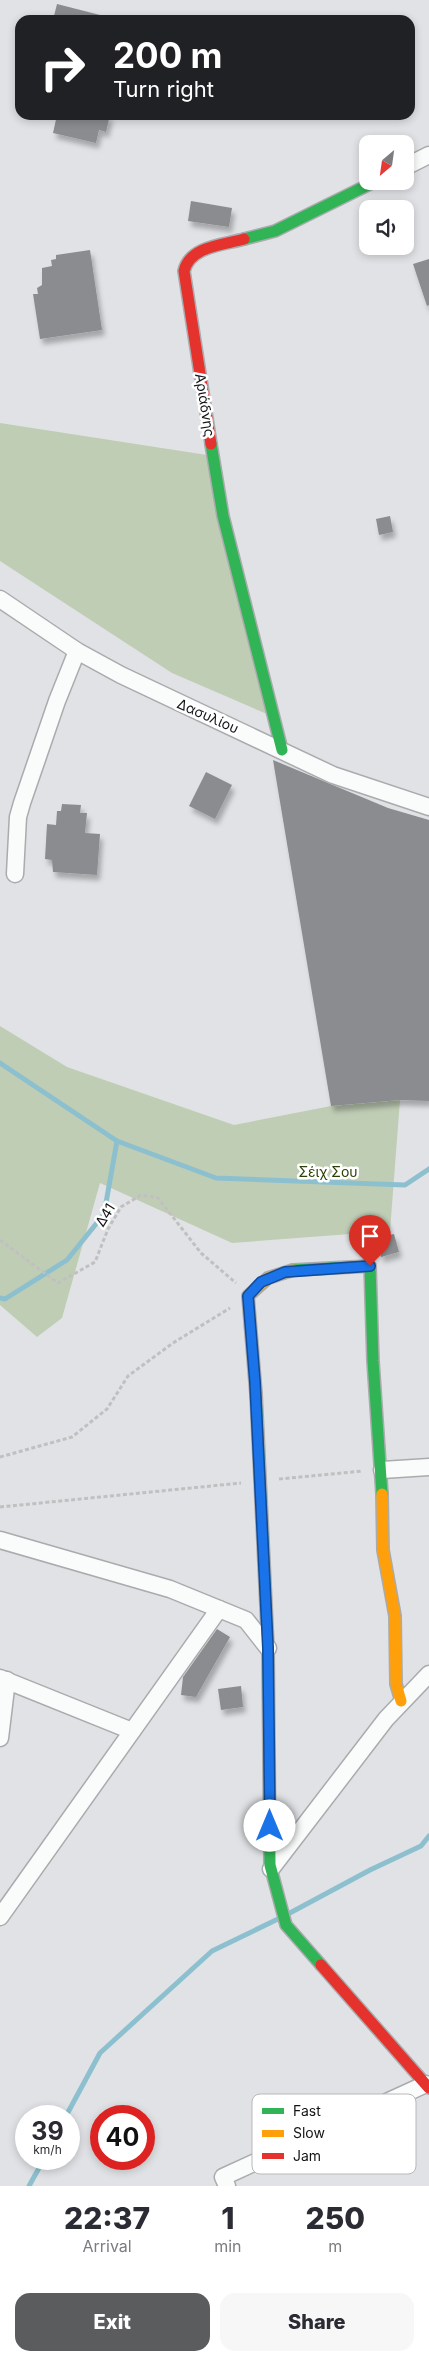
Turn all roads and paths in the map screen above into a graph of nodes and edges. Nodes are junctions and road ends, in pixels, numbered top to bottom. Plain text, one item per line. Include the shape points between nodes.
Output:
1 (429, 155) edge
2 (414, 162) edge
3 (359, 189) edge
4 (0, 599) edge
5 (77, 651) junction
6 (282, 750) junction
7 (429, 807) edge
8 (15, 874) dead end
9 (0, 1240) edge
10 (248, 1296) junction
11 (0, 1457) edge
12 (429, 1467) edge
13 (382, 1470) junction
14 (260, 1481) junction
15 (0, 1507) edge
16 (0, 1540) edge
17 (219, 1609) junction
18 (268, 1648) junction
19 (429, 1674) edge
20 (4, 1679) edge
21 (401, 1701) junction
22 (132, 1731) junction
23 (0, 1738) edge
24 (271, 1869) junction
25 (0, 1916) edge
26 (428, 2086) edge
27 (410, 2094) edge
28 (252, 2164) edge
29 (227, 2186) edge

1 - 2 street
3 - 6 street, Αριάδνης via 275,231 199,251 190,256 184,269 223,516
4 - 5 street, Δασυλίου
5 - 6 street, Δασυλίου
5 - 8 street via 18,817
6 - 7 street, Δασυλίου via 333,775
9 - 10 path, Δ41 via 58,1283 94,1262 121,1207 141,1195 158,1198 201,1253
10 - 11 path via 128,1376 107,1409 72,1437
10 - 13 street via 261,1282 285,1272 370,1266 373,1361
10 - 14 street
12 - 13 street
13 - 14 path
13 - 21 street via 383,1550 395,1616 396,1684
14 - 15 path
14 - 18 street
16 - 17 street via 170,1588
17 - 18 street via 246,1620
17 - 22 street
18 - 24 street
19 - 21 street
20 - 22 street
20 - 23 street
21 - 24 street
22 - 25 street
24 - 26 street via 286,1925
26 - 27 street
28 - 29 street via 223,2177

